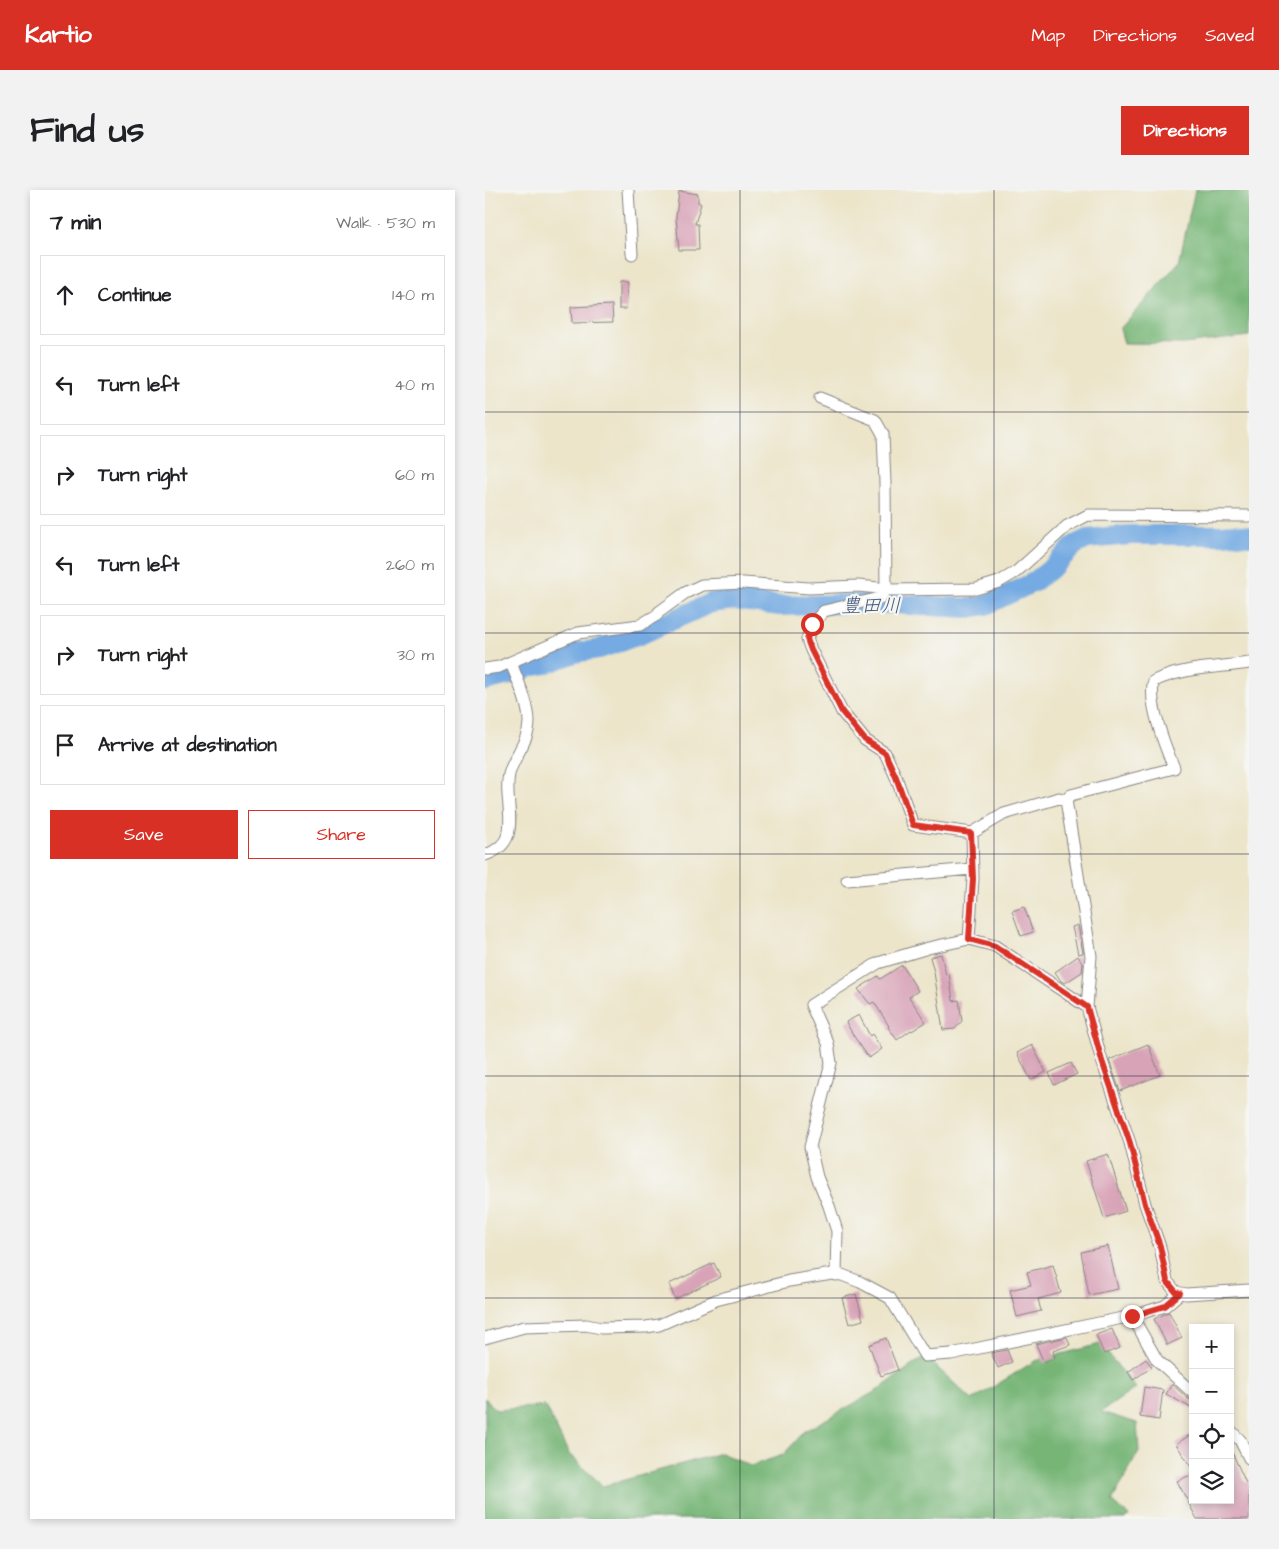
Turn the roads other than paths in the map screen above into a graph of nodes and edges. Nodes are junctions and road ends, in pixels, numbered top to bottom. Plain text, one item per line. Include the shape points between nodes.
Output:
1 (628, 190) edge
2 (632, 254) dead end
3 (820, 398) dead end
4 (1249, 516) edge
5 (886, 590) junction
6 (511, 663) junction
7 (1249, 663) edge
8 (485, 669) edge
9 (1066, 800) junction
10 (971, 833) junction
11 (485, 855) edge
12 (972, 869) junction
13 (847, 880) dead end
14 (969, 939) junction
15 (1087, 1007) junction
16 (836, 1275) junction
17 (1249, 1290) edge
18 (1180, 1293) junction
19 (1132, 1316) junction
20 (485, 1338) edge
21 (1189, 1389) edge
22 (1234, 1434) edge
23 (1249, 1458) edge

1 - 2 street
3 - 5 street via 875,420 883,434
4 - 5 street via 1088,515 1067,526 1016,572 999,582 976,589
5 - 6 street via 858,586 702,585 640,625 578,633
5 - 10 street via 880,598 824,611 812,624 807,639 842,712 865,740 885,753 913,825
6 - 8 street
6 - 11 street via 525,700 529,722 525,741 509,772 511,828 495,852
7 - 9 street via 1166,675 1153,682 1153,702 1174,768 1071,795
9 - 10 street via 1059,798 1004,814
9 - 15 street via 1091,956
10 - 12 street
12 - 13 street
12 - 14 street
14 - 15 street via 995,946
14 - 16 street via 878,964 811,1005 828,1043 831,1063 810,1147 817,1177 837,1231
15 - 18 street via 1130,1143 1167,1281
16 - 19 street via 860,1282 890,1298 925,1356 951,1354
16 - 20 street via 789,1281 716,1300 659,1325 524,1327
17 - 18 street
18 - 19 street via 1165,1306
19 - 21 street via 1157,1360
22 - 23 street

